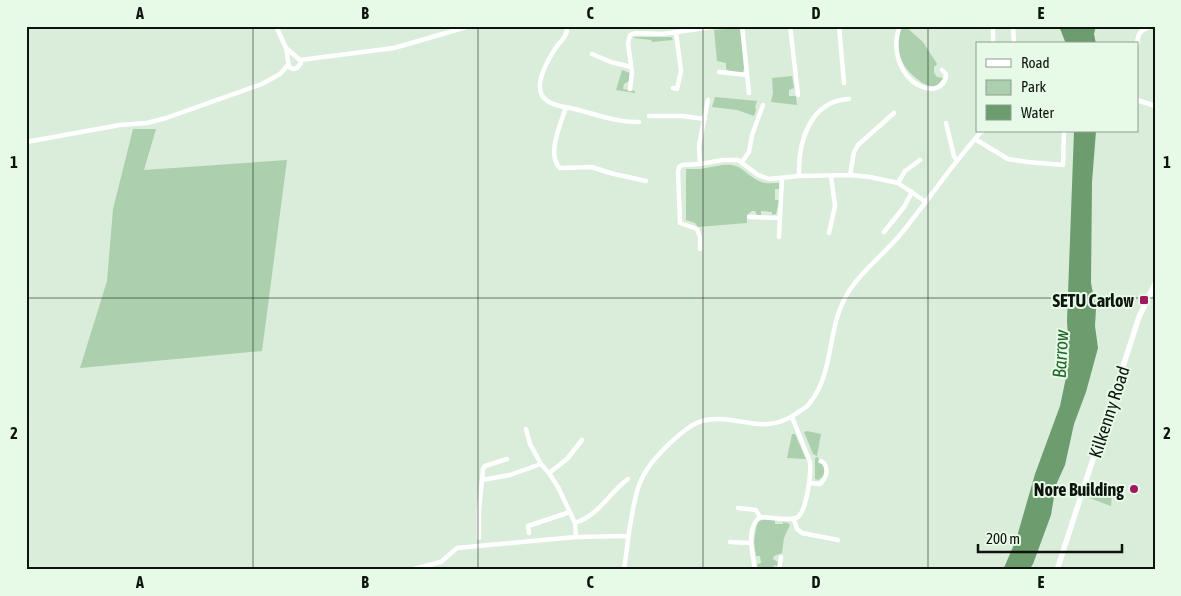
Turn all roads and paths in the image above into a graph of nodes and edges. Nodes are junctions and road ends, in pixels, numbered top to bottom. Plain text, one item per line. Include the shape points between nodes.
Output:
1 (276, 26) edge
2 (470, 26) edge
3 (567, 26) edge
4 (720, 26) edge
5 (742, 26) edge
6 (790, 26) edge
7 (838, 26) edge
8 (900, 26) edge
9 (993, 26) edge
10 (1013, 26) edge
11 (1154, 26) edge
12 (676, 33) junction
13 (993, 40) dead end
14 (1014, 42) edge
15 (1138, 42) edge
16 (286, 48) junction
17 (592, 54) dead end
18 (295, 56) junction
19 (300, 60) junction
20 (288, 63) junction
21 (631, 67) junction
22 (942, 70) dead end
23 (719, 72) dead end
24 (747, 75) junction
25 (844, 83) dead end
26 (673, 88) dead end
27 (630, 89) dead end
28 (749, 93) dead end
29 (798, 94) dead end
30 (849, 99) dead end
31 (708, 100) dead end
32 (1138, 100) edge
33 (763, 105) dead end
34 (1155, 106) edge
35 (566, 107) junction
36 (894, 113) dead end
37 (649, 116) dead end
38 (704, 119) junction
39 (639, 122) dead end
40 (946, 123) dead end
41 (981, 132) edge
42 (1064, 132) edge
43 (975, 139) junction
44 (26, 142) edge
45 (920, 160) dead end
46 (957, 160) junction
47 (742, 162) junction
48 (700, 164) junction
49 (850, 175) junction
50 (799, 176) junction
51 (831, 176) junction
52 (782, 179) junction
53 (646, 180) dead end
54 (898, 183) junction
55 (912, 192) junction
56 (926, 202) junction
57 (749, 217) dead end
58 (780, 218) junction
59 (884, 232) dead end
60 (829, 233) dead end
61 (779, 237) dead end
62 (700, 249) dead end
63 (1154, 288) edge
64 (792, 418) junction
65 (526, 429) dead end
66 (582, 440) dead end
67 (508, 459) dead end
68 (821, 461) dead end
69 (541, 464) junction
70 (549, 473) junction
71 (628, 479) dead end
72 (482, 480) junction
73 (809, 483) junction
74 (738, 508) dead end
75 (570, 512) junction
76 (760, 517) junction
77 (794, 519) junction
78 (575, 523) junction
79 (529, 533) dead end
80 (627, 536) junction
81 (576, 537) junction
82 (479, 538) dead end
83 (838, 540) dead end
84 (730, 542) dead end
85 (751, 543) junction
86 (780, 556) dead end
87 (410, 570) edge
88 (624, 570) edge
89 (755, 570) edge
90 (779, 570) edge
91 (1058, 570) edge

1 - 16 street
2 - 19 street via 394,48
3 - 35 street via 567,32 545,68 540,86 547,100
4 - 12 street
5 - 24 street
6 - 29 street
7 - 25 street
8 - 22 street via 896,56 906,74 933,89 941,86 945,79 946,74
9 - 13 street
10 - 14 street
11 - 15 street via 1143,29
12 - 21 street via 630,35
12 - 26 street via 681,71 677,89
16 - 18 street
16 - 20 street
17 - 21 street
18 - 19 street
18 - 20 street
19 - 20 street via 297,68 291,68
20 - 44 street via 280,74 262,84 166,118
21 - 27 street
23 - 24 street
24 - 28 street
30 - 50 street via 839,99 828,105 808,126 798,158
31 - 38 street
32 - 34 street
33 - 47 street via 749,152
35 - 39 street
35 - 53 street via 554,146 558,167 592,167
36 - 49 street via 858,145
37 - 38 street
38 - 48 street via 699,146
40 - 46 street
41 - 43 street
42 - 43 street via 1063,165 1008,159
43 - 46 street
45 - 54 street via 904,171
46 - 56 street
47 - 48 street via 724,160
47 - 52 street via 758,175
48 - 62 street via 682,165 678,172 680,223 696,229 700,236
49 - 51 street
49 - 54 street
50 - 51 street
50 - 52 street
51 - 60 street via 835,206
52 - 58 street
54 - 55 street
55 - 56 street
55 - 59 street
56 - 64 street via 848,292 838,314 820,388 808,406
57 - 58 street
58 - 61 street
63 - 91 main road, Kilkenny Road via 1135,328
64 - 73 street via 810,462
64 - 80 street via 765,425 706,420 690,427 648,467 639,487
65 - 69 street
66 - 70 street via 567,459
67 - 72 street via 485,466
68 - 73 street via 827,467 825,478 820,484
69 - 70 street
69 - 72 street via 510,475
70 - 75 street
71 - 78 street via 615,488 590,517
72 - 82 street
73 - 77 street via 805,506 800,516
74 - 76 street via 756,510
75 - 78 street
75 - 79 street via 528,526
76 - 77 street
76 - 85 street via 754,523
77 - 83 street via 796,529 802,533
78 - 81 street
80 - 81 street
80 - 88 street
81 - 87 street via 457,548 441,562
84 - 85 street
85 - 89 street
86 - 90 street

